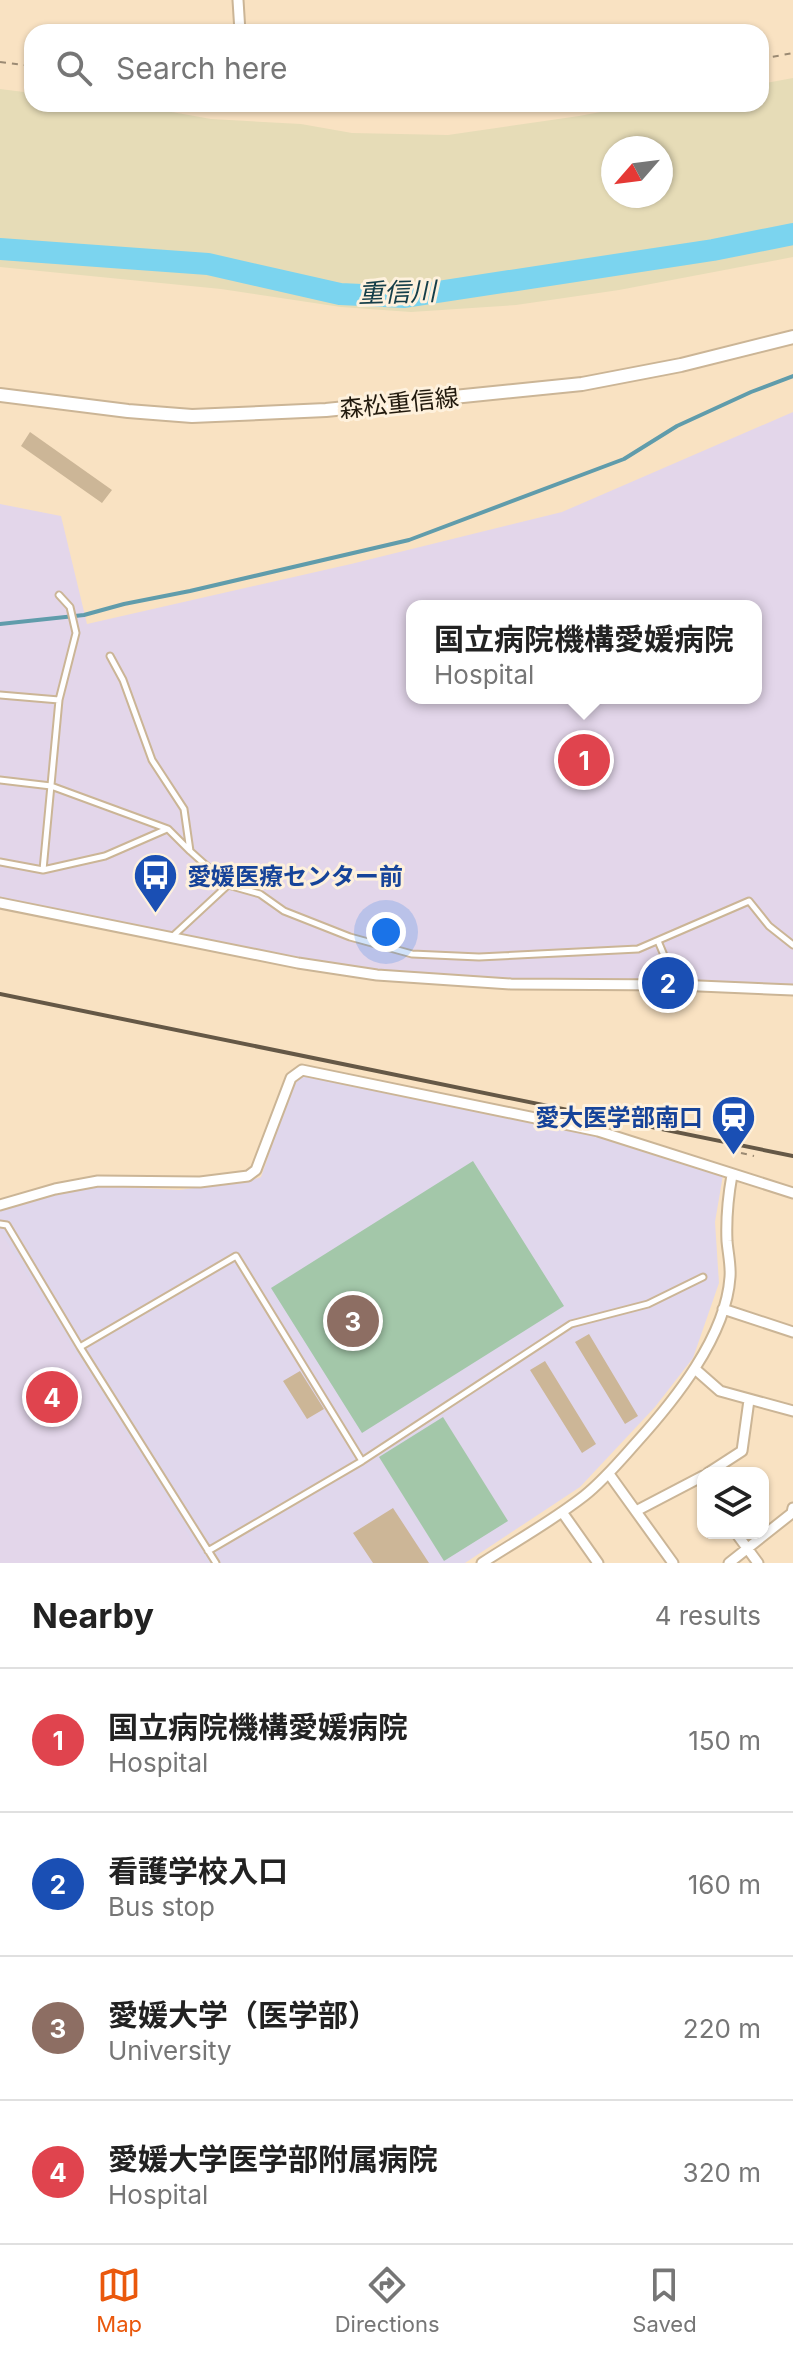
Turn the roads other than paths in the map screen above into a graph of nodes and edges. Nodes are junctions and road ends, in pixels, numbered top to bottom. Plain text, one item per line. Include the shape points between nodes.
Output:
1 (238, 0) edge
2 (240, 24) edge
3 (793, 337) edge
4 (0, 395) edge
5 (59, 595) dead end
6 (110, 656) dead end
7 (0, 695) edge
8 (59, 700) junction
9 (0, 780) edge
10 (51, 786) junction
11 (168, 829) junction
12 (190, 851) junction
13 (0, 862) edge
14 (43, 870) junction
15 (228, 885) junction
16 (0, 903) edge
17 (173, 937) junction
18 (658, 941) junction
19 (793, 945) edge
20 (676, 985) junction
21 (793, 990) edge
22 (732, 1175) junction
23 (793, 1193) edge
24 (0, 1205) edge
25 (0, 1224) edge
26 (703, 1277) dead end
27 (723, 1309) junction
28 (793, 1332) edge
29 (80, 1347) junction
30 (695, 1369) junction
31 (749, 1400) junction
32 (793, 1411) edge
33 (362, 1461) junction
34 (720, 1467) edge
35 (609, 1474) junction
36 (697, 1482) edge
37 (793, 1508) edge
38 (636, 1511) junction
39 (562, 1512) junction
40 (740, 1539) edge
41 (748, 1549) junction
42 (208, 1551) junction
43 (216, 1563) edge
44 (482, 1563) edge
45 (598, 1563) edge
46 (673, 1563) edge
47 (729, 1563) edge
48 (758, 1563) edge

1 - 2 street
3 - 4 main road, 森松重信線 via 582,384 326,410 192,416
5 - 8 lane via 70,607 76,633
6 - 12 lane via 152,760 184,809
7 - 8 lane
8 - 10 lane
9 - 10 lane
10 - 11 lane
10 - 14 lane
11 - 12 lane
11 - 14 lane via 105,856
12 - 15 lane
13 - 14 lane
15 - 17 lane
15 - 18 lane via 260,894 284,911 350,937 412,954 568,954 638,949
16 - 17 street
17 - 20 street via 377,975 511,984
18 - 19 lane via 749,901
18 - 20 lane
20 - 21 street
22 - 23 street
22 - 24 street via 598,1131 302,1070 291,1078 256,1170 248,1176 200,1182 98,1181
22 - 27 street via 726,1211 731,1277
25 - 29 lane via 7,1225
26 - 33 lane via 648,1304 571,1324
27 - 28 street
27 - 30 street
29 - 33 lane via 236,1256
29 - 42 lane
30 - 31 street via 720,1391
30 - 35 street
31 - 32 street
31 - 34 street via 742,1451
33 - 42 lane
35 - 38 street
35 - 39 street
36 - 38 street
37 - 41 street
38 - 46 street
39 - 44 street
39 - 45 street
40 - 41 street
41 - 47 street
41 - 48 street
42 - 43 lane

